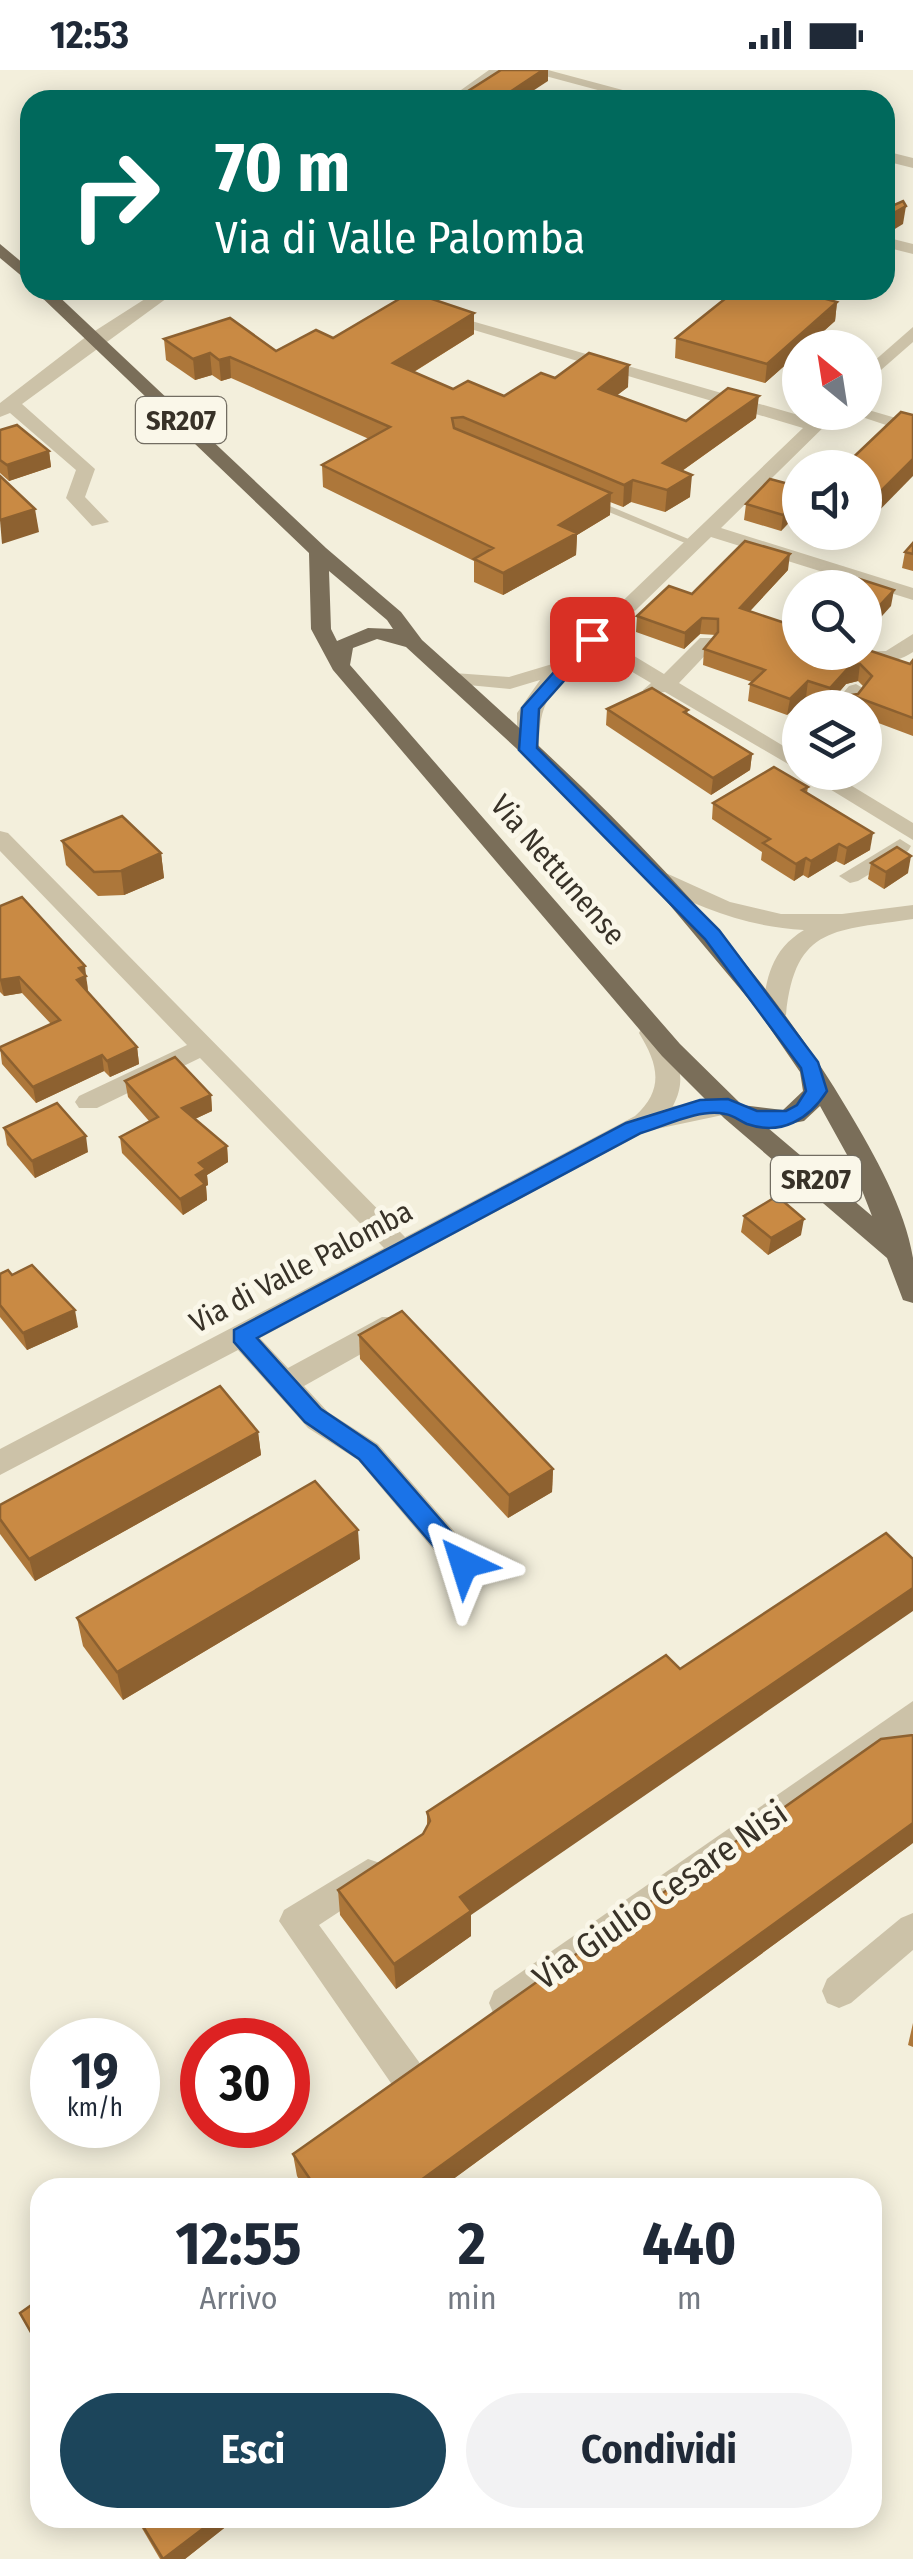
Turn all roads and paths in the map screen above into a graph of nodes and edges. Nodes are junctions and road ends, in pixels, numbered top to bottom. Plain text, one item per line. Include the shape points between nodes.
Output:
1 (499, 70) edge
2 (530, 70) edge
3 (469, 90) edge
4 (612, 90) edge
5 (0, 249) edge
6 (20, 268) edge
7 (52, 300) edge
8 (155, 300) edge
9 (453, 318) edge
10 (913, 332) edge
11 (93, 340) junction
12 (882, 362) edge
13 (6, 408) edge
14 (782, 408) edge
15 (882, 419) edge
16 (913, 428) edge
17 (812, 430) edge
18 (577, 495) edge
19 (100, 522) dead end
20 (700, 537) junction
21 (319, 552) junction
22 (913, 594) edge
23 (592, 639) junction
24 (913, 640) edge
25 (707, 642) edge
26 (414, 643) junction
27 (882, 657) edge
28 (565, 665) junction
29 (340, 666) junction
30 (454, 680) junction
31 (666, 684) junction
32 (639, 698) edge
33 (528, 750) junction
34 (782, 750) edge
35 (782, 768) edge
36 (763, 778) edge
37 (842, 790) edge
38 (913, 835) edge
39 (0, 838) edge
40 (657, 876) junction
41 (850, 876) dead end
42 (913, 912) edge
43 (837, 924) junction
44 (636, 1012) junction
45 (774, 1015) junction
46 (204, 1047) junction
47 (811, 1066) junction
48 (88, 1102) dead end
49 (730, 1109) junction
50 (633, 1128) junction
51 (402, 1250) junction
52 (896, 1252) junction
53 (913, 1293) edge
54 (402, 1318) edge
55 (242, 1336) junction
56 (284, 1384) junction
57 (0, 1463) edge
58 (464, 1564) dead end
59 (913, 1716) edge
60 (394, 1856) edge
61 (913, 1929) edge
62 (839, 1992) dead end
63 (486, 2018) edge
64 (438, 2052) edge
65 (406, 2074) junction
66 (377, 2095) edge

1 - 3 street
2 - 4 street
5 - 6 main road
7 - 11 main road, Via Nettunense / SR207
8 - 11 street
9 - 14 street
10 - 12 street
11 - 13 street
11 - 21 main road, Via Nettunense / SR207
13 - 19 street via 86,469 75,498
15 - 16 street
17 - 20 street
18 - 20 lane
20 - 22 street
20 - 23 street
21 - 26 main road, Via Nettunense / SR207 via 399,621
21 - 29 main road, Via Nettunense via 321,629
23 - 28 street
23 - 31 street
24 - 27 street via 902,652
25 - 31 street
26 - 29 main road via 366,634 343,646
26 - 30 main road, Via Nettunense
28 - 30 street via 510,683
28 - 33 street via 530,708
29 - 44 main road, Via Nettunense
30 - 33 main road, Via Nettunense
31 - 32 street
31 - 34 street
33 - 40 main road, Via Nettunense
35 - 36 street
37 - 38 street
38 - 41 street
39 - 46 street
40 - 43 street via 748,918
40 - 45 main road, Via Nettunense
42 - 43 street
43 - 45 street via 804,939 783,959
44 - 49 main road, Via Nettunense
44 - 50 street, Via di Valle Palomba via 672,1075 665,1101
45 - 47 main road, Via Nettunense
46 - 48 street
46 - 51 street
47 - 49 main road, SR207 via 816,1091 796,1115 767,1120
47 - 52 main road, Via Nettunense / SR207 via 868,1170
49 - 50 street, Via di Valle Palomba via 680,1112
49 - 52 main road, Via Nettunense / SR207
50 - 51 street, Via di Valle Palomba
51 - 55 street, Via di Valle Palomba
52 - 53 main road, Via Nettunense / SR207
54 - 56 street
55 - 56 street
55 - 57 street, Via di Valle Palomba
56 - 58 street via 318,1420 368,1452
59 - 63 street, Via Giulio Cesare Nisi
60 - 65 street via 296,1922
61 - 62 street
64 - 65 street
65 - 66 street

